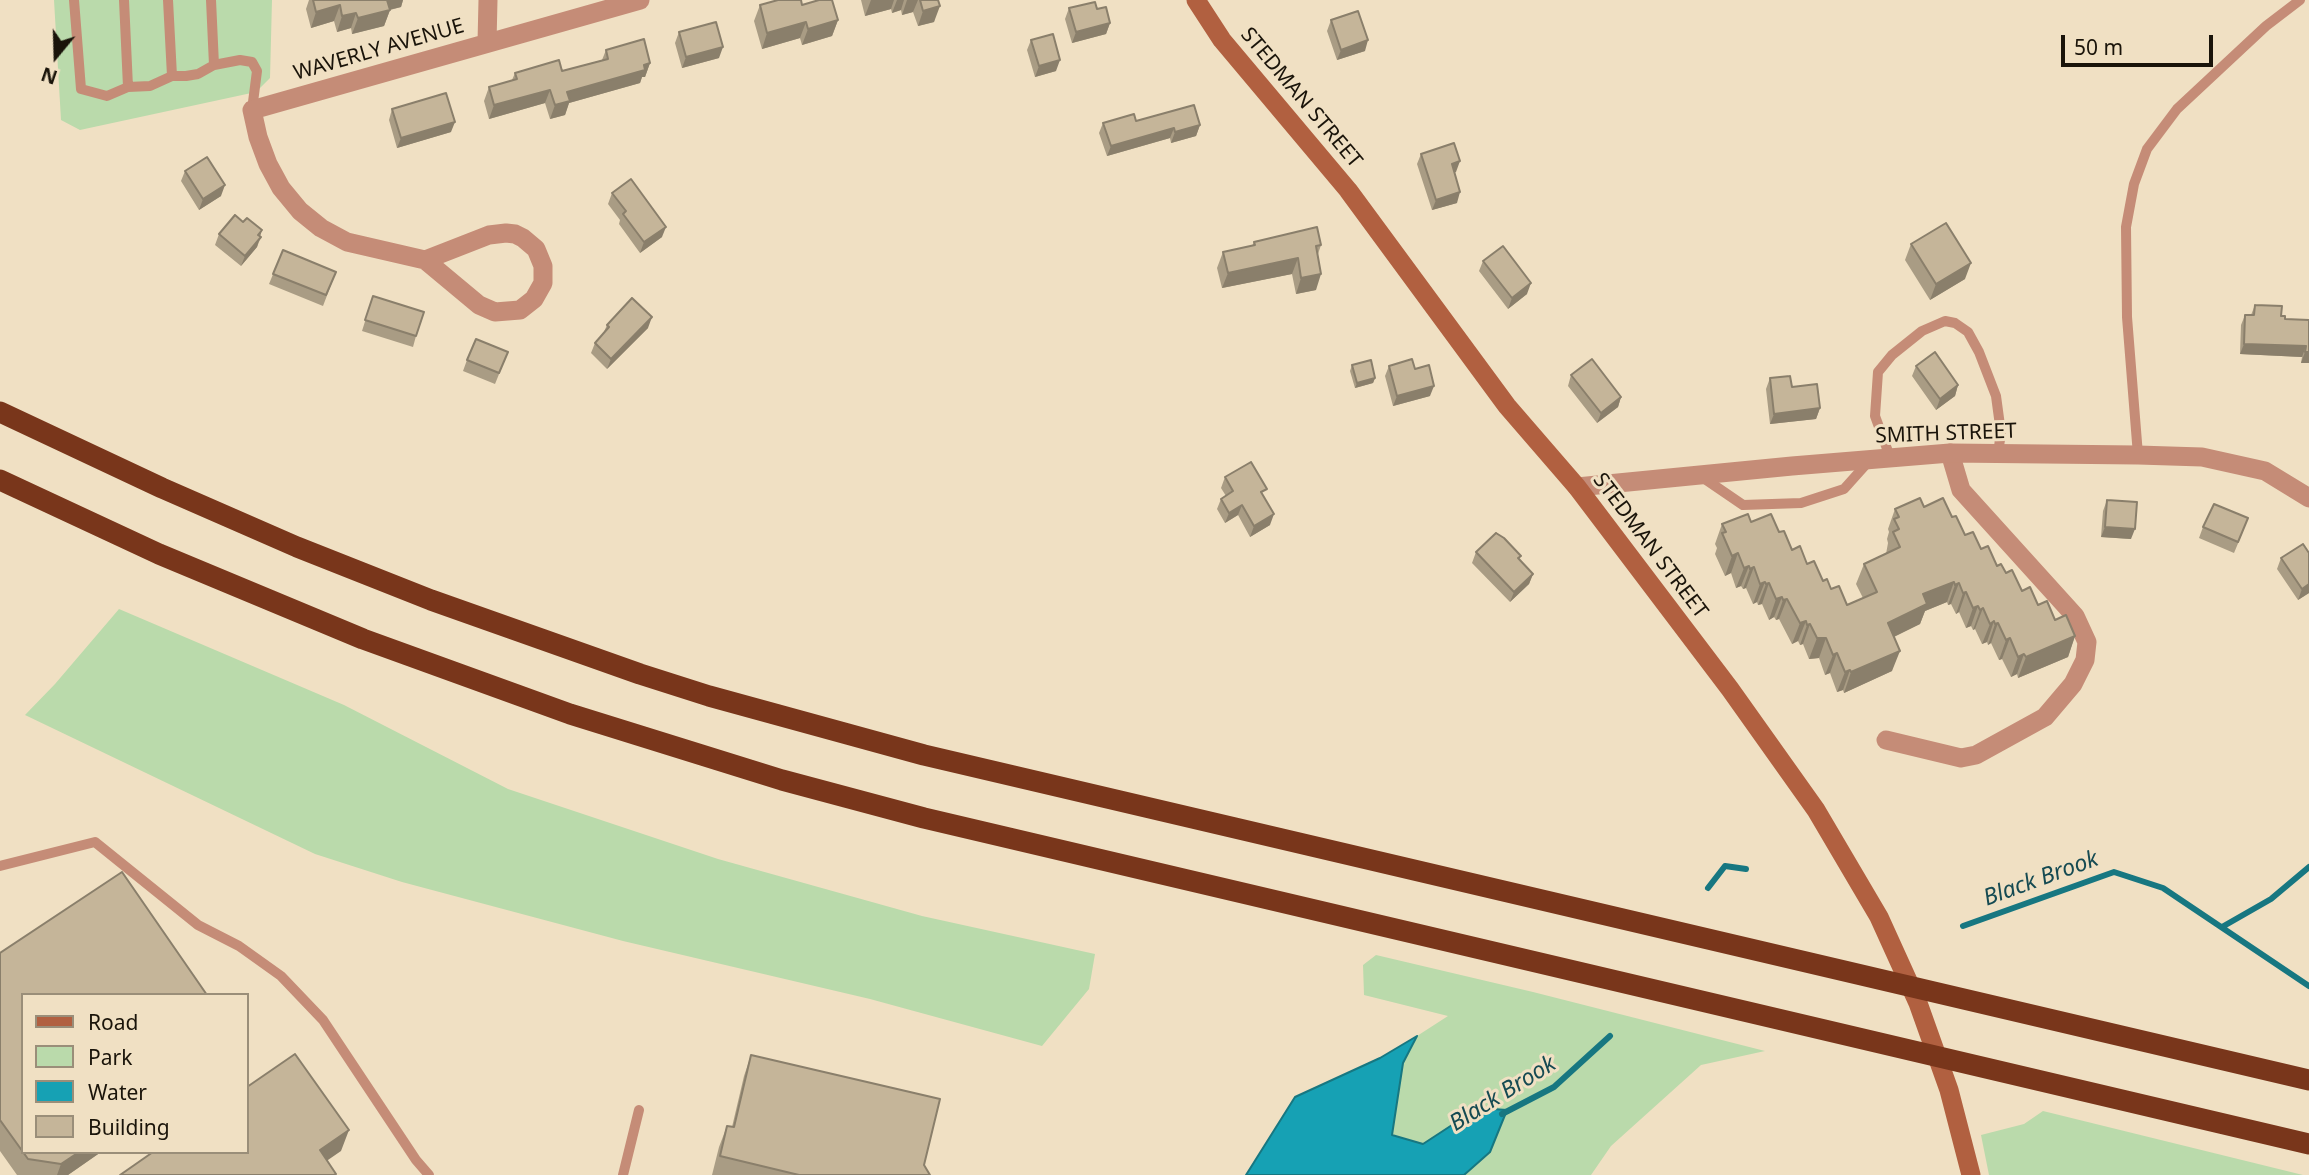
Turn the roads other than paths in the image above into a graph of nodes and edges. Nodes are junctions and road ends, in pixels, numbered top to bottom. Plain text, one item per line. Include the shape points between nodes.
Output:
1 (75, 0) edge
2 (124, 0) edge
3 (168, 0) edge
4 (211, 0) edge
5 (488, 0) edge
6 (640, 0) edge
7 (1196, 0) edge
8 (2300, 0) edge
9 (487, 43) junction
10 (214, 65) junction
11 (172, 76) junction
12 (128, 88) junction
13 (252, 110) junction
14 (425, 260) junction
15 (0, 412) edge
16 (1950, 453) junction
17 (1998, 453) junction
18 (2138, 455) junction
19 (1880, 458) junction
20 (1699, 475) junction
21 (0, 480) edge
22 (1577, 487) junction
23 (2309, 498) edge
24 (1886, 740) dead end
25 (0, 866) edge
26 (2309, 1080) edge
27 (639, 1110) dead end
28 (2309, 1144) edge
29 (429, 1175) edge
30 (623, 1175) edge
31 (1971, 1175) edge

1 - 12 lane via 81,89 107,96
2 - 12 lane
3 - 11 lane
4 - 10 lane
5 - 9 street
6 - 9 street, WAVERLY AVENUE
7 - 22 main road, STEDMAN STREET via 1222,40 1348,190 1507,406
8 - 18 lane via 2177,109 2147,149 2134,184 2126,228 2127,317
9 - 13 street, WAVERLY AVENUE
10 - 11 lane via 198,74
10 - 13 lane via 240,60 255,65
11 - 12 lane via 150,86
13 - 14 street via 268,164 300,211 347,242
14 - 14 street via 495,313 520,310 534,299 542,284 543,266 536,249 515,234 489,235
15 - 26 highway via 297,547 431,600 733,703 924,755
16 - 17 street, SMITH STREET
16 - 19 street, SMITH STREET
16 - 24 street via 1961,490 2075,616 2087,642 2085,660 2073,684 2045,717 1976,755 1961,758
17 - 18 street, SMITH STREET
17 - 19 lane via 2001,433 1996,396 1979,352 1968,332 1945,321 1922,331 1878,372 1875,416
18 - 23 street, SMITH STREET via 2202,457 2265,471
19 - 20 street, SMITH STREET
19 - 20 lane via 1844,489 1801,503 1743,505
20 - 22 street, SMITH STREET
21 - 28 highway via 159,554 363,639 570,714 770,776 924,818
22 - 31 main road, STEDMAN STREET via 1790,771 1837,844 1879,918 1935,1045
25 - 29 lane via 95,842 198,925 239,946 281,976 323,1020
27 - 30 lane

